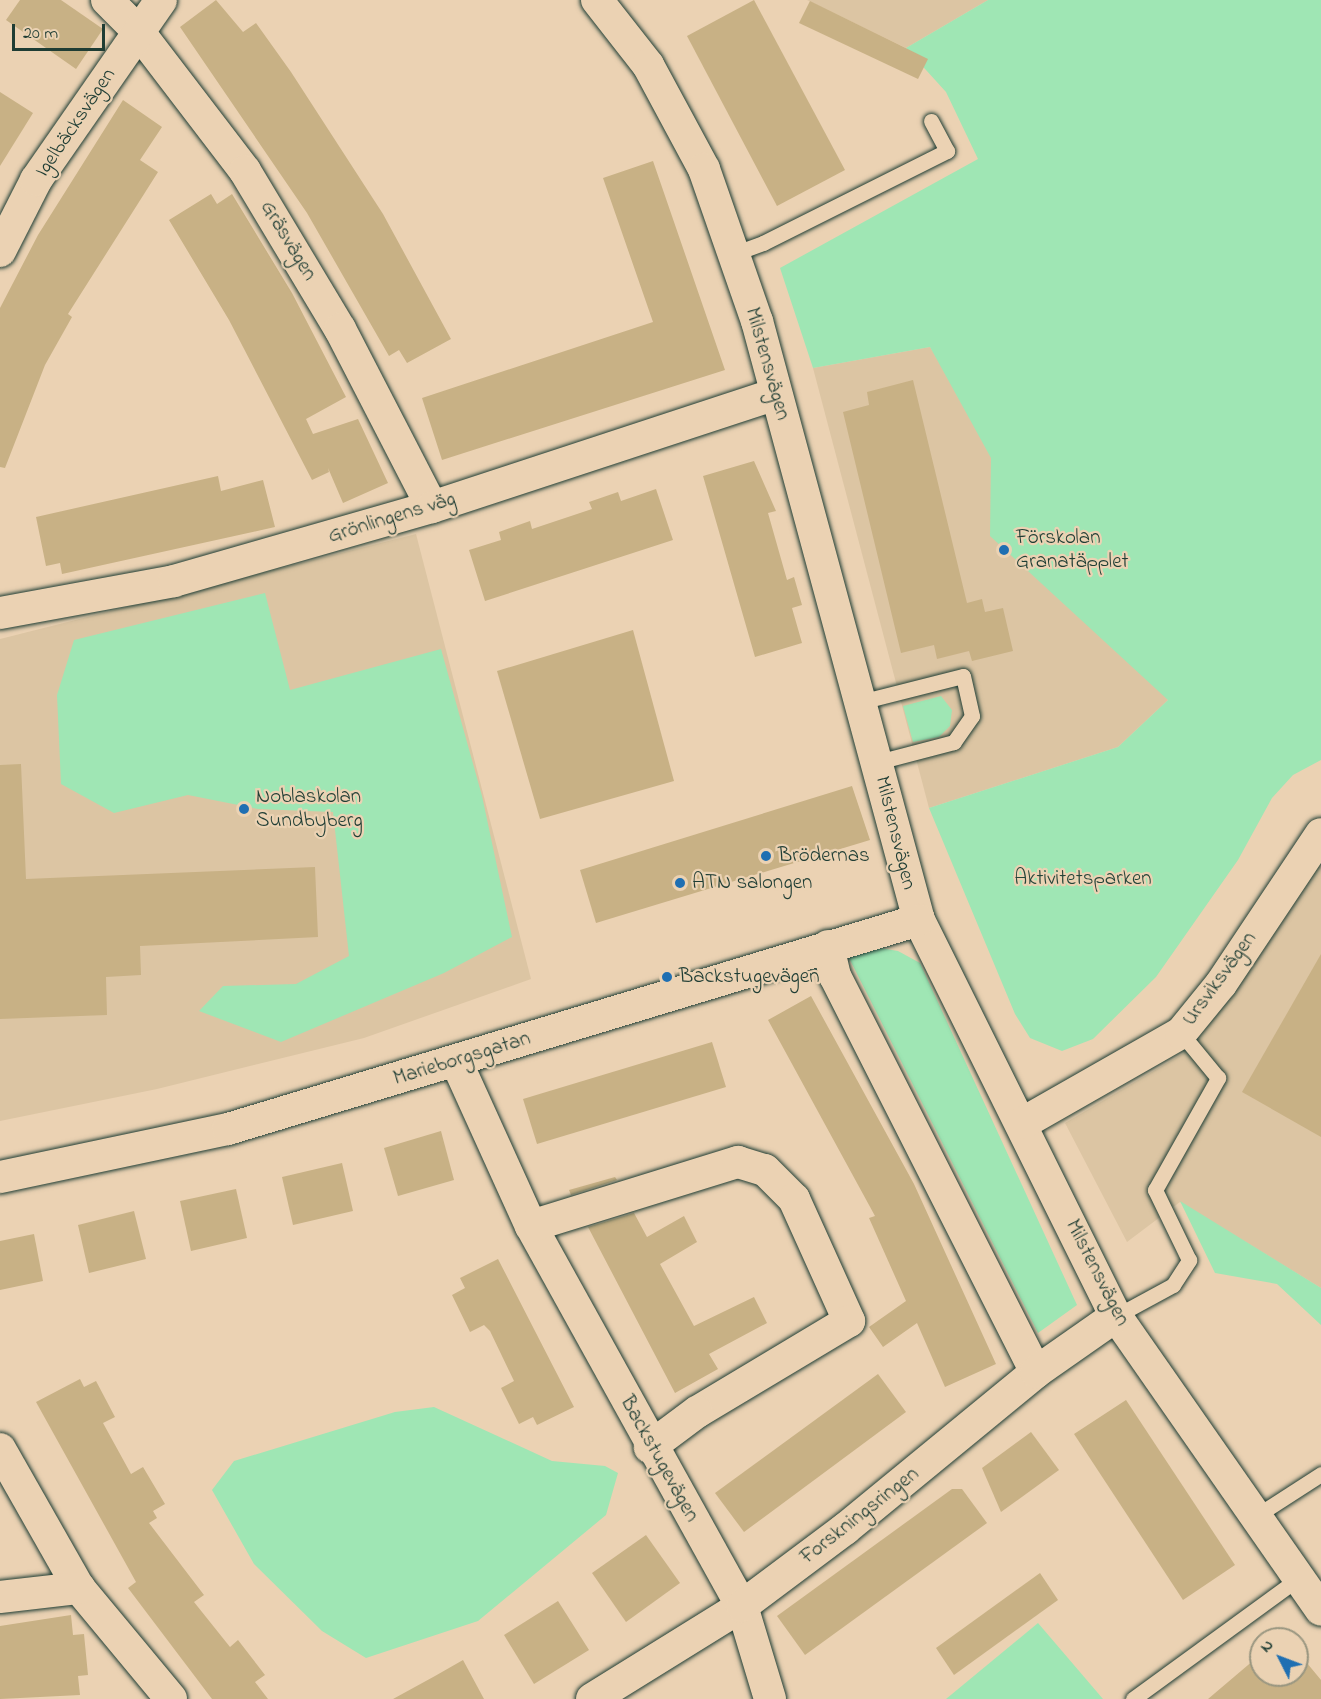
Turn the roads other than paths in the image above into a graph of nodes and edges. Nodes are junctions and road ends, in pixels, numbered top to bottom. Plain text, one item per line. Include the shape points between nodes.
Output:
1 (107, 0) edge
2 (161, 0) edge
3 (597, 0) edge
4 (138, 31) junction
5 (931, 121) dead end
6 (0, 251) edge
7 (733, 254) junction
8 (776, 394) junction
9 (432, 507) junction
10 (0, 613) edge
11 (860, 702) junction
12 (878, 762) junction
13 (1321, 834) edge
14 (919, 920) junction
15 (828, 946) junction
16 (1181, 1033) junction
17 (456, 1061) junction
18 (1023, 1123) junction
19 (0, 1177) edge
20 (531, 1226) junction
21 (1116, 1316) junction
22 (1036, 1372) junction
23 (650, 1447) junction
24 (0, 1449) edge
25 (1321, 1474) edge
26 (1253, 1518) junction
27 (1296, 1580) junction
28 (79, 1588) junction
29 (0, 1597) edge
30 (742, 1606) junction
31 (1321, 1610) edge
32 (171, 1699) edge
33 (592, 1699) edge
34 (770, 1699) edge
35 (1133, 1699) edge

1 - 4 street, Gräsvägen
2 - 4 street, Igelbäcksvägen
3 - 7 street, Milstensvägen via 648,65 704,169
4 - 6 street, Igelbäcksvägen via 36,180
4 - 9 street, Gräsvägen via 246,171 340,329
5 - 7 lane via 947,151 763,243
7 - 8 street, Milstensvägen
8 - 9 street, Grönlingens väg
8 - 11 street, Milstensvägen
9 - 10 street, Grönlingens väg via 174,581
11 - 12 street, Milstensvägen
11 - 12 lane via 963,676 972,716 954,742
12 - 14 street, Milstensvägen via 901,865
13 - 16 street, Ursviksvägen via 1221,984
14 - 15 street, Marieborgsgatan
14 - 18 street, Milstensvägen
15 - 17 street, Marieborgsgatan
15 - 22 street via 835,976
16 - 18 street, Ursviksvägen
16 - 21 lane via 1218,1078 1155,1190 1189,1260 1173,1285
17 - 19 street, Marieborgsgatan via 228,1129
17 - 20 street, Backstugevägen
18 - 21 street, Milstensvägen
20 - 23 street, Backstugevägen
20 - 23 street via 738,1162 765,1170 794,1199 849,1321 697,1412
21 - 22 street, Forskningsringen
21 - 26 street, Milstensvägen
22 - 30 street, Forskningsringen via 845,1529
23 - 30 street, Backstugevägen
24 - 28 street
25 - 26 lane
26 - 27 street, Milstensvägen
27 - 31 street, Milstensvägen
27 - 35 lane
28 - 29 street
28 - 32 street
30 - 33 street, Forskningsringen
30 - 34 street, Backstugevägen

